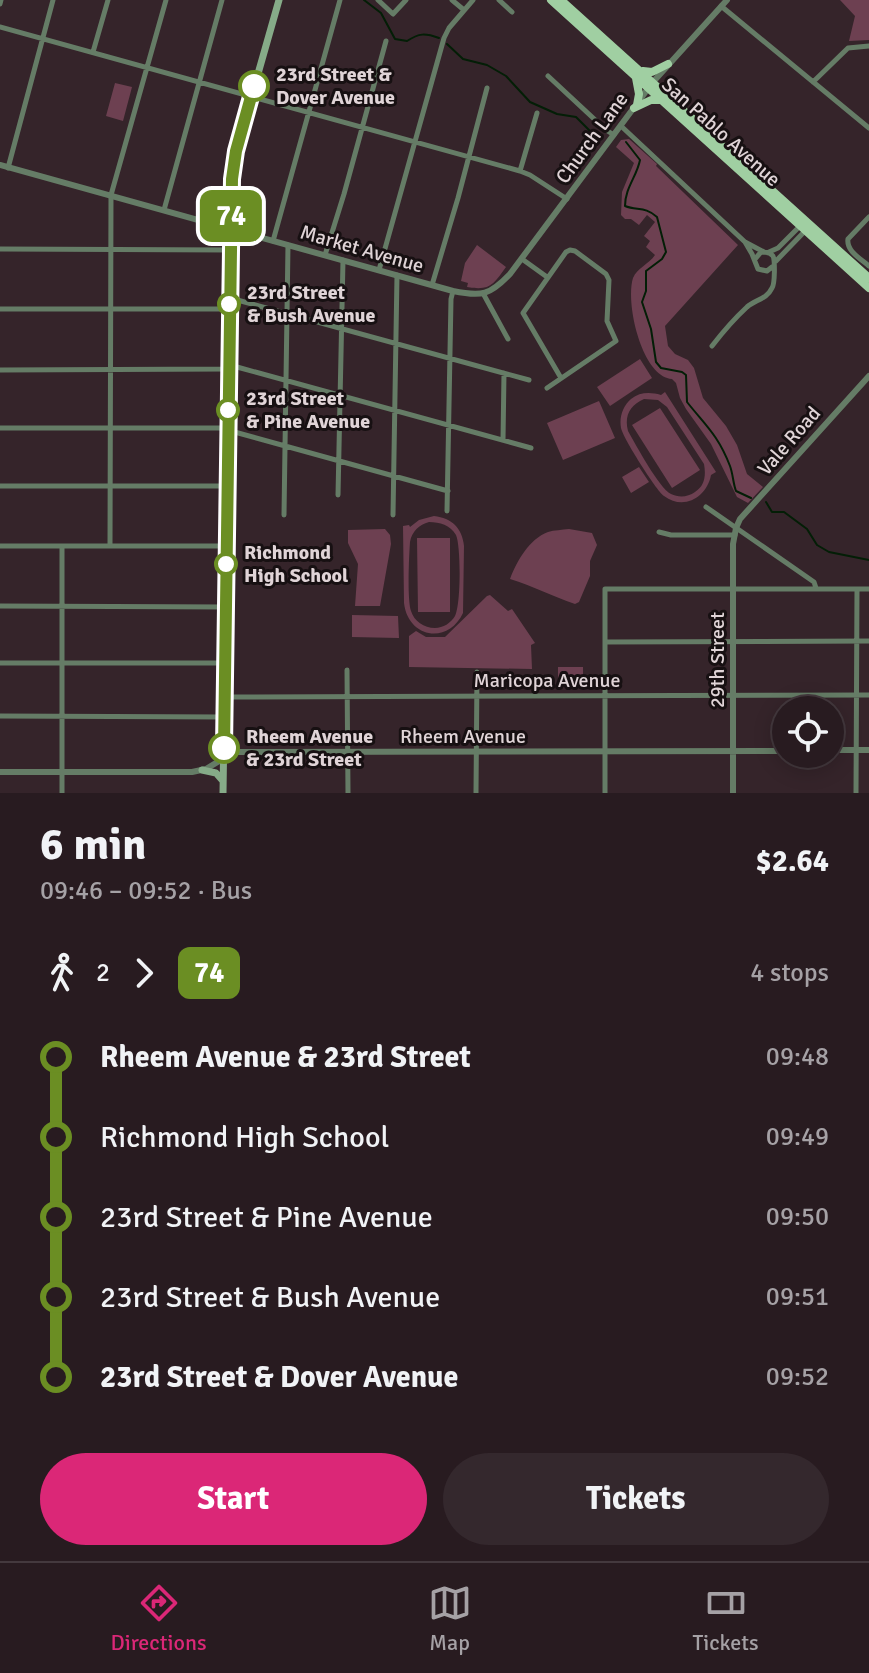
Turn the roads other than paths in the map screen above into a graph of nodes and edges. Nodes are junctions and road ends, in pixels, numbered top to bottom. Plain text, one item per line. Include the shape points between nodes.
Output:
1 (53, 0) edge
2 (108, 0) edge
3 (166, 0) edge
4 (222, 0) edge
5 (279, 0) edge
6 (340, 0) edge
7 (378, 0) edge
8 (406, 0) edge
9 (452, 0) edge
10 (473, 0) edge
11 (499, 0) edge
12 (551, 0) edge
13 (561, 0) edge
14 (724, 3) edge
15 (464, 10) junction
16 (512, 12) dead end
17 (0, 27) edge
18 (591, 37) junction
19 (42, 39) junction
20 (386, 41) dead end
21 (869, 46) edge
22 (617, 50) junction
23 (93, 52) junction
24 (668, 64) junction
25 (147, 68) junction
26 (637, 73) junction
27 (548, 76) dead end
28 (813, 82) junction
29 (199, 83) junction
30 (650, 85) junction
31 (487, 88) dead end
32 (251, 97) junction
33 (661, 100) junction
34 (635, 106) junction
35 (309, 113) junction
36 (537, 113) dead end
37 (621, 126) junction
38 (361, 128) junction
39 (869, 128) edge
40 (696, 132) junction
41 (614, 135) junction
42 (415, 143) junction
43 (721, 144) junction
44 (468, 157) junction
45 (4, 166) edge
46 (520, 171) junction
47 (111, 195) junction
48 (567, 199) junction
49 (231, 202) junction
50 (164, 210) junction
51 (869, 217) edge
52 (209, 223) junction
53 (805, 226) junction
54 (230, 229) junction
55 (273, 241) junction
56 (745, 242) junction
57 (288, 245) junction
58 (0, 249) edge
59 (111, 249) junction
60 (230, 250) junction
61 (764, 252) junction
62 (325, 255) junction
63 (522, 259) junction
64 (755, 259) junction
65 (343, 260) junction
66 (774, 263) junction
67 (869, 266) edge
68 (379, 270) junction
69 (763, 271) junction
70 (397, 275) junction
71 (547, 277) junction
72 (869, 278) edge
73 (432, 285) junction
74 (773, 288) junction
75 (869, 288) edge
76 (453, 291) junction
77 (484, 295) junction
78 (229, 297) junction
79 (0, 309) edge
80 (111, 309) junction
81 (229, 309) junction
82 (286, 313) junction
83 (341, 328) junction
84 (508, 339) dead end
85 (395, 343) junction
86 (712, 346) dead end
87 (450, 358) junction
88 (229, 369) junction
89 (0, 370) edge
90 (111, 370) junction
91 (504, 373) junction
92 (869, 376) edge
93 (561, 378) junction
94 (285, 380) junction
95 (529, 380) dead end
96 (547, 388) dead end
97 (340, 395) junction
98 (394, 411) junction
99 (449, 426) junction
100 (111, 427) junction
101 (0, 428) edge
102 (228, 431) junction
103 (503, 440) junction
104 (285, 447) junction
105 (531, 448) dead end
106 (339, 461) junction
107 (393, 476) junction
108 (0, 486) edge
109 (111, 486) junction
110 (227, 486) junction
111 (448, 491) junction
112 (338, 495) dead end
113 (706, 507) dead end
114 (447, 511) dead end
115 (284, 515) dead end
116 (393, 515) dead end
117 (659, 532) dead end
118 (735, 532) junction
119 (0, 546) edge
120 (62, 546) junction
121 (110, 546) junction
122 (226, 546) junction
123 (816, 588) junction
124 (733, 589) junction
125 (857, 589) junction
126 (869, 589) edge
127 (0, 606) edge
128 (62, 606) junction
129 (226, 607) junction
130 (869, 641) edge
131 (605, 642) junction
132 (733, 642) junction
133 (857, 642) junction
134 (0, 663) edge
135 (63, 663) junction
136 (225, 663) junction
137 (347, 670) dead end
138 (477, 672) dead end
139 (733, 695) junction
140 (857, 695) junction
141 (869, 695) edge
142 (477, 696) junction
143 (605, 696) junction
144 (225, 697) junction
145 (347, 697) junction
146 (0, 716) edge
147 (62, 717) junction
148 (224, 717) junction
149 (844, 750) edge
150 (856, 750) junction
151 (869, 750) edge
152 (605, 751) junction
153 (733, 751) junction
154 (772, 751) edge
155 (348, 752) junction
156 (477, 752) junction
157 (224, 758) junction
158 (202, 770) junction
159 (0, 772) edge
160 (62, 772) junction
161 (223, 781) junction
162 (62, 793) edge
163 (223, 793) edge
164 (348, 793) edge
165 (476, 793) edge
166 (605, 793) edge
167 (733, 793) edge
168 (856, 793) edge

1 - 19 street
2 - 23 street
3 - 25 street
4 - 29 street
5 - 32 main road
6 - 35 street
7 - 8 street via 393,14
9 - 15 street
10 - 15 street
11 - 16 street
12 - 18 main road, San Pablo Avenue
13 - 22 main road, San Pablo Avenue
14 - 24 street, Church Lane
14 - 28 street
15 - 42 street via 444,38
17 - 19 street
18 - 22 main road
18 - 26 main road, San Pablo Avenue
19 - 23 street
19 - 45 street
20 - 38 street
21 - 28 street via 848,48
22 - 26 main road, San Pablo Avenue
23 - 25 street
24 - 26 main road
24 - 30 street, Church Lane
25 - 29 street
25 - 47 street
26 - 30 main road, San Pablo Avenue
26 - 34 main road
27 - 41 street
28 - 39 street
29 - 32 street
29 - 50 street
30 - 33 main road, San Pablo Avenue
30 - 34 street, Church Lane
30 - 43 main road, San Pablo Avenue
31 - 44 street
32 - 35 street
32 - 49 main road via 235,158
33 - 34 main road
33 - 40 main road, San Pablo Avenue
34 - 37 street, Church Lane
35 - 38 street
35 - 55 street
36 - 46 street
37 - 41 street, Church Lane
37 - 56 street
38 - 42 street
38 - 62 street
40 - 43 main road
40 - 53 main road, San Pablo Avenue
41 - 48 street, Church Lane
42 - 44 street
42 - 68 street
43 - 53 main road, San Pablo Avenue
44 - 46 street
44 - 73 street
45 - 47 street, Market Avenue
46 - 48 street
47 - 50 street, Market Avenue
47 - 59 street
48 - 63 street, Church Lane
49 - 52 main road
49 - 54 main road
50 - 52 street, Market Avenue
51 - 67 street via 847,243
52 - 54 street, Market Avenue
53 - 61 street via 778,248
53 - 66 street
53 - 72 main road, San Pablo Avenue
53 - 75 main road, San Pablo Avenue
54 - 55 street, Market Avenue
54 - 60 main road
55 - 57 street, Market Avenue
56 - 61 street
56 - 64 street
57 - 62 street, Market Avenue
57 - 82 street
58 - 59 street
59 - 60 street
59 - 80 street
60 - 78 main road
61 - 64 street
61 - 66 street
62 - 65 street, Market Avenue
63 - 71 street
63 - 77 street, Church Lane
64 - 69 street
65 - 68 street, Market Avenue
65 - 83 street
66 - 69 street
66 - 74 street
68 - 70 street, Market Avenue
69 - 74 street
70 - 73 street, Market Avenue
70 - 85 street
71 - 93 street via 523,313
71 - 93 street via 570,250 609,280 607,321 616,341
73 - 76 street, Market Avenue
74 - 86 street via 750,304
76 - 77 street, Market Avenue
76 - 87 street
77 - 84 street
78 - 81 main road
78 - 82 street
79 - 80 street
80 - 81 street
80 - 90 street
81 - 88 main road
82 - 83 street
82 - 94 street
83 - 85 street
83 - 97 street
85 - 87 street
85 - 98 street
87 - 91 street
87 - 99 street
88 - 90 street
88 - 94 street
88 - 102 main road
89 - 90 street
90 - 100 street
91 - 95 street
91 - 103 street
92 - 118 street, Vale Road via 740,519
93 - 96 street
94 - 97 street
94 - 104 street
97 - 98 street
97 - 106 street
98 - 99 street
98 - 107 street
99 - 103 street
99 - 111 street
100 - 101 street
100 - 102 street
100 - 109 street
102 - 104 street
102 - 110 main road
103 - 105 street
104 - 106 street
104 - 115 street
106 - 107 street
106 - 112 street
107 - 111 street
107 - 116 street
108 - 109 street
109 - 110 street
109 - 121 street
110 - 122 main road
111 - 114 street
113 - 118 street
117 - 118 street
118 - 123 street
118 - 124 street, 29th Street
119 - 120 street
120 - 121 street
120 - 128 street
121 - 122 street
122 - 129 main road
123 - 124 street
123 - 125 street
124 - 131 street via 605,589
124 - 132 street, 29th Street
125 - 126 street
125 - 133 street
127 - 128 street
128 - 129 street
128 - 135 street
129 - 136 main road
130 - 133 street
131 - 132 street
131 - 143 street
132 - 133 street
132 - 139 street, 29th Street
133 - 140 street
134 - 135 street
135 - 136 street
135 - 147 street
136 - 144 main road
137 - 145 street
138 - 142 street
139 - 140 street, Maricopa Avenue
139 - 143 street, Maricopa Avenue
139 - 153 street, 29th Street
140 - 141 street, Maricopa Avenue
140 - 150 street
142 - 143 street, Maricopa Avenue
142 - 145 street, Maricopa Avenue
142 - 156 street
143 - 152 street
144 - 145 street, Maricopa Avenue
144 - 148 main road
145 - 155 street
146 - 147 street
147 - 148 street
147 - 160 street
148 - 157 main road
149 - 150 street
150 - 151 street
150 - 168 street
152 - 153 street, Rheem Avenue
152 - 156 street, Rheem Avenue
152 - 166 street
153 - 154 street, Rheem Avenue
153 - 167 street, 29th Street
155 - 156 street, Rheem Avenue
155 - 157 street, Rheem Avenue via 234,752
155 - 164 street
156 - 165 street
157 - 158 street, Rheem Avenue
157 - 161 main road
158 - 160 street, Rheem Avenue
158 - 161 main road
159 - 160 street, Rheem Avenue
160 - 162 street
161 - 163 main road

